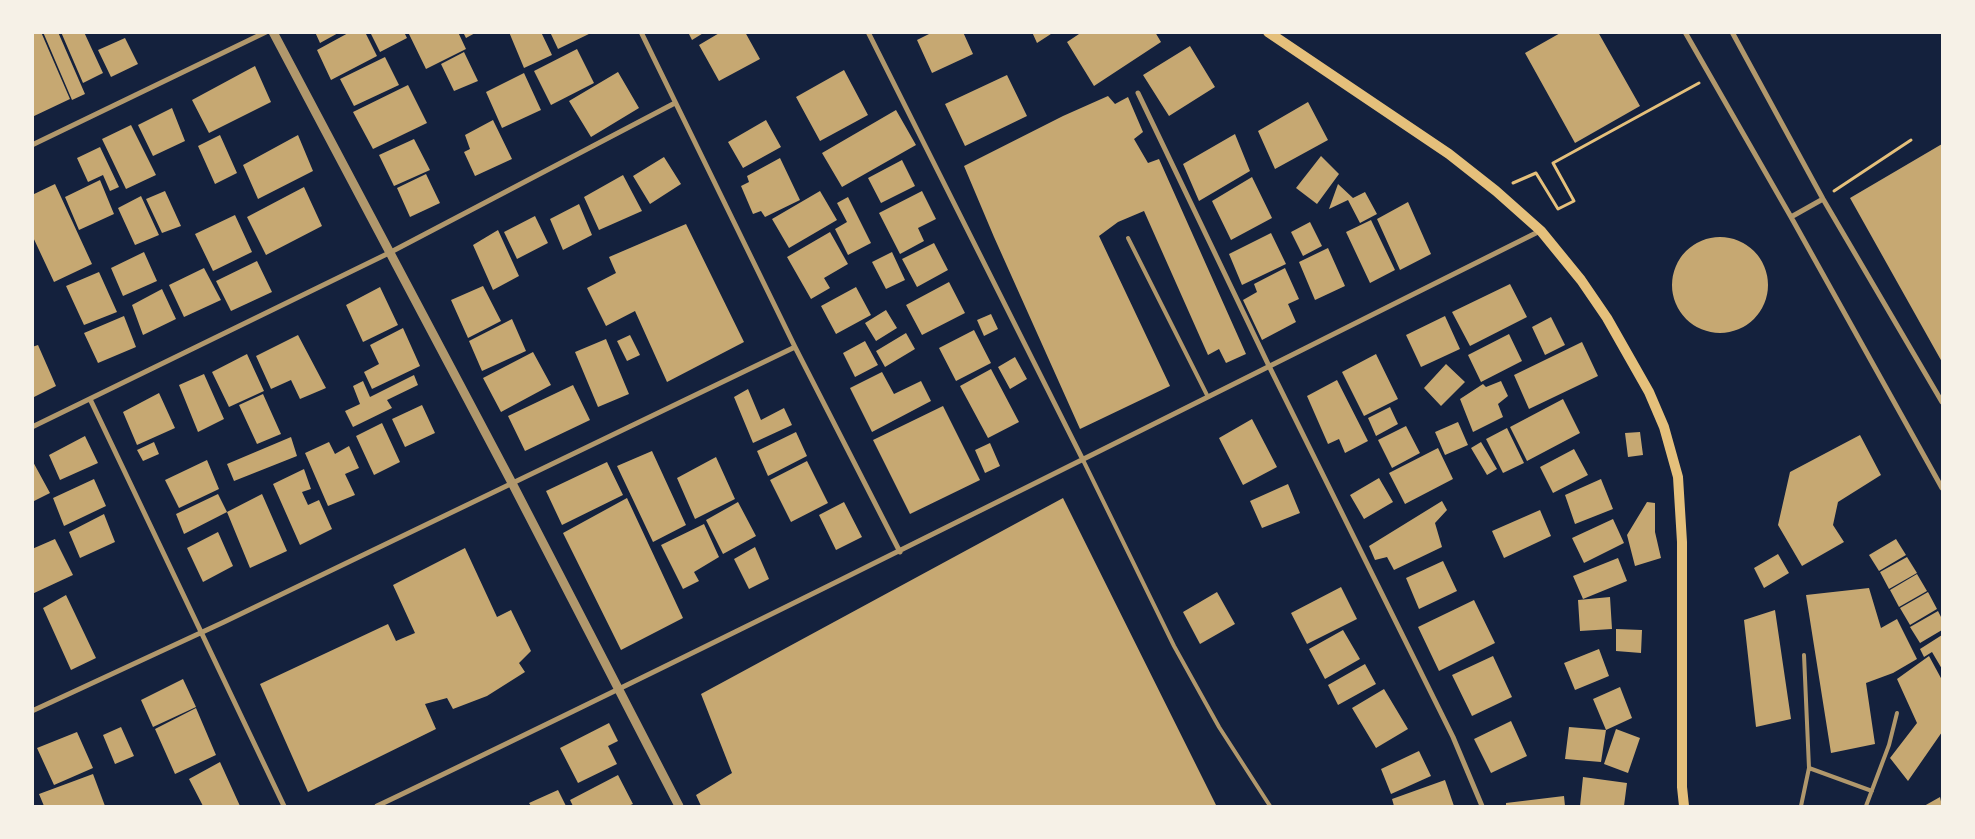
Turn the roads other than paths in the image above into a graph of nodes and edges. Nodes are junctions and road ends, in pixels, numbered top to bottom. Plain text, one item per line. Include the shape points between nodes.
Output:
1 (266, 32) edge
2 (273, 32) edge
3 (641, 32) edge
4 (868, 32) edge
5 (1268, 32) edge
6 (1685, 32) edge
7 (1732, 32) edge
8 (1138, 93) dead end
9 (675, 103) junction
10 (32, 145) edge
11 (1823, 198) junction
12 (1791, 217) junction
13 (1541, 231) junction
14 (1128, 238) dead end
15 (389, 253) junction
16 (795, 347) junction
17 (1269, 366) junction
18 (1208, 397) junction
19 (90, 399) junction
20 (1942, 402) edge
21 (32, 427) edge
22 (1083, 460) junction
23 (512, 483) junction
24 (1942, 488) edge
25 (900, 552) junction
26 (202, 632) junction
27 (1804, 656) dead end
28 (619, 690) junction
29 (32, 711) edge
30 (1896, 713) dead end
31 (1809, 768) junction
32 (1872, 791) junction
33 (284, 806) edge
34 (377, 806) edge
35 (679, 806) edge
36 (1270, 806) edge
37 (1482, 806) edge
38 (1684, 806) edge
39 (1801, 806) edge
40 (1866, 806) edge

1 - 10 street
2 - 15 street
3 - 9 street
4 - 22 street
5 - 13 main road via 1449,154
6 - 12 street
7 - 11 street
8 - 17 street
9 - 15 street
9 - 16 street
11 - 12 street
11 - 20 street
12 - 24 street
13 - 17 street
13 - 38 main road via 1607,318 1649,392 1664,427 1678,477 1682,542
14 - 18 lane
15 - 19 street
15 - 23 street
16 - 23 street
16 - 25 street
17 - 18 street
17 - 37 street via 1453,736
18 - 22 street
19 - 21 street
19 - 26 street
22 - 25 street
22 - 36 lane via 1174,646 1219,727
23 - 26 street
23 - 28 street
25 - 28 street
26 - 29 street
26 - 33 street
27 - 31 lane
28 - 34 street
28 - 35 street
30 - 32 lane
31 - 32 lane
31 - 39 lane
32 - 40 lane

